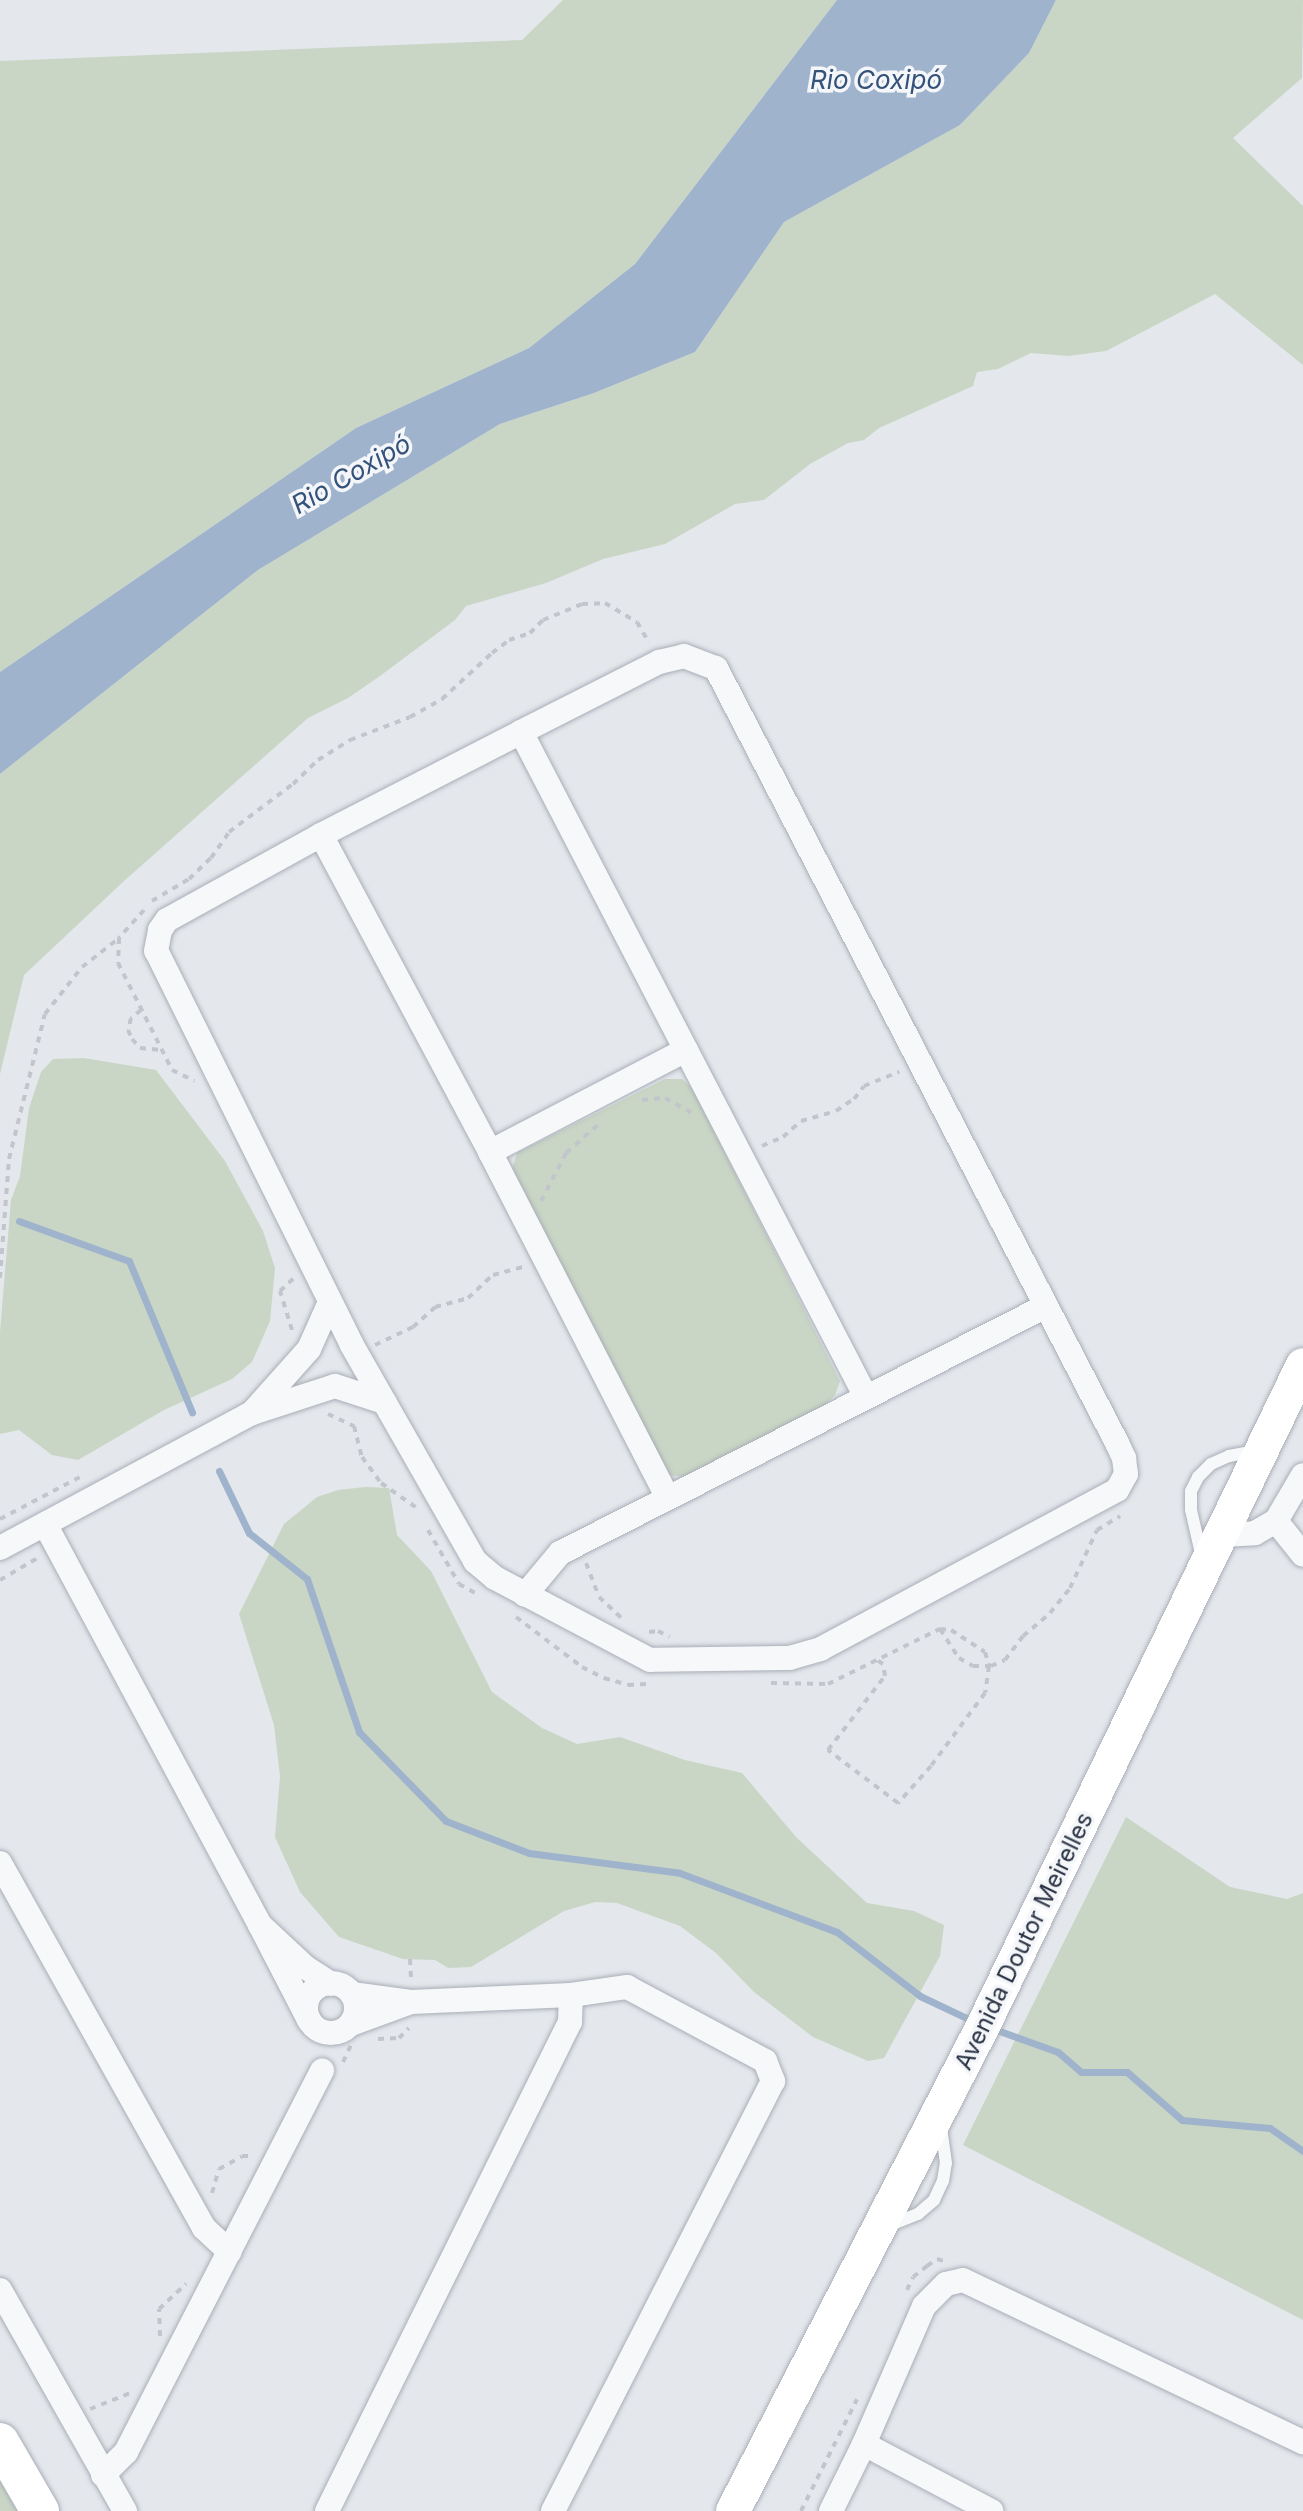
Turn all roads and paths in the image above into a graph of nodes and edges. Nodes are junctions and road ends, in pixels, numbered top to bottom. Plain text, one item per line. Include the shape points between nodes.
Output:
1 (659, 662) junction
2 (521, 732) junction
3 (321, 835) junction
4 (119, 938) junction
5 (141, 1010) junction
6 (162, 1050) junction
7 (686, 1050) junction
8 (922, 1064) junction
9 (207, 1087) dead end
10 (637, 1101) dead end
11 (695, 1115) dead end
12 (606, 1118) dead end
13 (490, 1152) junction
14 (741, 1155) junction
15 (540, 1205) dead end
16 (544, 1257) junction
17 (294, 1273) dead end
18 (0, 1278) edge
19 (330, 1302) junction
20 (1046, 1306) junction
21 (309, 1349) junction
22 (357, 1355) junction
23 (1303, 1365) edge
24 (335, 1386) junction
25 (866, 1397) junction
26 (384, 1402) junction
27 (252, 1413) junction
28 (313, 1416) dead end
29 (1263, 1450) junction
30 (85, 1474) dead end
31 (1303, 1475) edge
32 (668, 1498) junction
33 (1125, 1513) dead end
34 (0, 1519) edge
35 (1276, 1521) junction
36 (45, 1524) junction
37 (1222, 1535) junction
38 (576, 1545) junction
39 (57, 1547) junction
40 (0, 1548) edge
41 (1303, 1555) edge
42 (1205, 1570) junction
43 (0, 1580) edge
44 (525, 1595) junction
45 (629, 1629) dead end
46 (940, 1629) dead end
47 (0, 1863) edge
48 (260, 1925) junction
49 (341, 1989) junction
50 (571, 1995) junction
51 (411, 2002) junction
52 (311, 2022) junction
53 (348, 2027) junction
54 (322, 2070) junction
55 (230, 2252) junction
56 (0, 2290) edge
57 (0, 2442) edge
58 (1303, 2442) edge
59 (864, 2444) junction
60 (103, 2475) junction
61 (40, 2511) edge
62 (125, 2511) edge
63 (327, 2511) edge
64 (553, 2511) edge
65 (733, 2511) edge
66 (831, 2511) edge
67 (991, 2511) edge

1 - 2 street
1 - 4 path via 637,622 605,603 582,604 543,620 530,633 500,646 442,699 318,760 229,832 189,879 155,898
1 - 8 street via 684,656 716,668
2 - 3 street
2 - 7 street
3 - 13 street
3 - 19 street via 167,920 156,951
4 - 5 path via 118,963
4 - 18 path via 82,967 45,1014 9,1159
5 - 6 path
5 - 6 path via 131,1018 132,1039 140,1048
6 - 9 path via 172,1070
7 - 13 street
7 - 14 street
8 - 14 path via 864,1086 836,1111 801,1121 783,1137
8 - 20 street
10 - 11 path via 665,1098
12 - 15 path via 566,1153
13 - 16 street
14 - 25 street
16 - 22 path via 493,1275 468,1298 435,1307 413,1327
16 - 32 street
17 - 21 path via 280,1291 294,1342
19 - 21 street
19 - 22 street
20 - 25 street
20 - 44 street via 1124,1458 1126,1474 1117,1490 821,1649 790,1658 650,1660
21 - 27 street
22 - 26 street
23 - 29 street, Avenida Doutor Meirelles
24 - 26 street
24 - 27 street
24 - 28 path via 328,1414
25 - 32 street
26 - 44 street via 475,1561
27 - 36 street
29 - 37 street, Avenida Doutor Meirelles
29 - 42 lane via 1211,1464 1191,1491
30 - 34 path
31 - 35 street
32 - 38 street
33 - 46 path via 1097,1530 1070,1588 1005,1660 973,1666 953,1652
35 - 37 street via 1255,1533
35 - 41 street
36 - 39 street
36 - 40 street
37 - 42 street, Avenida Doutor Meirelles
38 - 44 street via 542,1570
38 - 45 path via 599,1597
39 - 43 path
39 - 48 street
42 - 65 street, Avenida Doutor Meirelles via 939,2111
47 - 55 street via 204,2228
48 - 49 street via 298,1962
48 - 52 street
49 - 51 street
49 - 52 street via 322,1985 310,1996
49 - 53 street via 356,2009
50 - 51 street
50 - 63 street via 570,2022
50 - 64 street via 627,1987 765,2061 773,2081
51 - 53 street
52 - 53 street via 329,2033
52 - 54 street
53 - 54 street
54 - 55 street
55 - 60 street via 126,2452
56 - 60 street
57 - 61 main road
58 - 59 street via 963,2280 946,2284 924,2306
59 - 66 street
59 - 67 street
60 - 62 street

